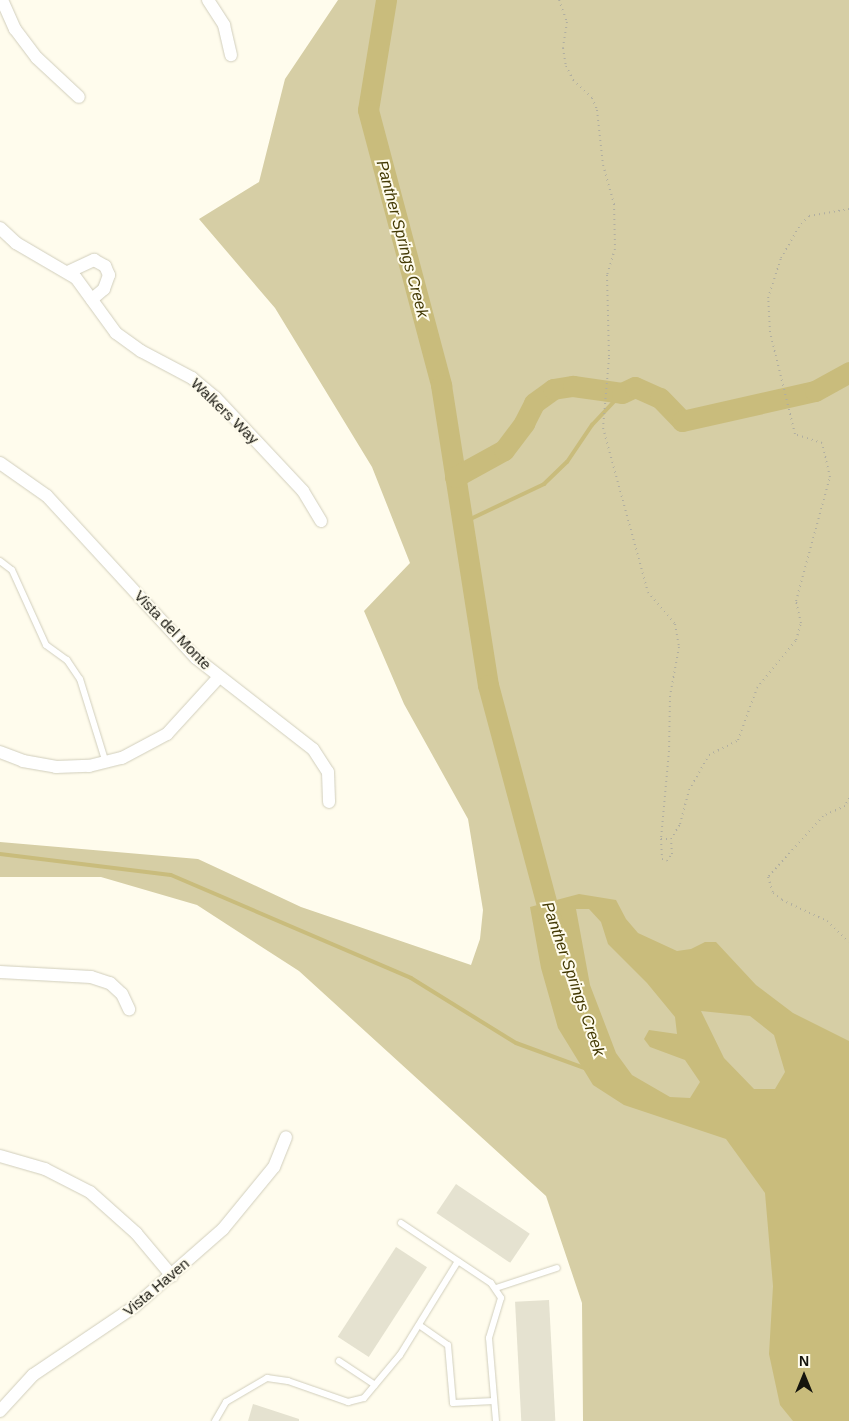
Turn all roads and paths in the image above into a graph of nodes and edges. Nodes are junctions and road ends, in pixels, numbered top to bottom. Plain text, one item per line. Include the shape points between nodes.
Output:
1 (2, 0) edge
2 (208, 0) edge
3 (559, 0) edge
4 (231, 55) dead end
5 (79, 97) dead end
6 (849, 209) edge
7 (0, 228) edge
8 (68, 272) junction
9 (92, 299) junction
10 (0, 463) edge
11 (320, 521) dead end
12 (0, 561) edge
13 (219, 678) junction
14 (0, 752) edge
15 (106, 763) junction
16 (849, 798) edge
17 (329, 802) dead end
18 (661, 839) junction
19 (671, 839) junction
20 (849, 942) edge
21 (0, 972) edge
22 (129, 1009) dead end
23 (286, 1137) dead end
24 (0, 1156) edge
25 (400, 1223) dead end
26 (458, 1262) junction
27 (558, 1268) dead end
28 (172, 1276) junction
29 (496, 1288) junction
30 (419, 1325) junction
31 (339, 1361) dead end
32 (375, 1385) junction
33 (494, 1401) junction
34 (0, 1411) edge
35 (215, 1421) edge
36 (496, 1421) edge

1 - 5 street via 15,29 37,58
2 - 4 street via 224,25
3 - 18 path via 568,22 563,48 566,66 573,80 592,98 597,110 603,165 614,204 615,249 607,275 609,358 603,428 648,592 675,624 679,647 670,696
6 - 19 path via 809,216 781,258 768,298 770,332 795,434 822,443 830,477 796,601 801,623 796,640 757,688 738,740 714,751 705,761 690,790 683,819
7 - 8 street, Walkers Way via 16,243
8 - 9 street, Walkers Way
8 - 9 street via 94,260 105,266 109,275 104,289
9 - 11 street, Walkers Way via 116,333 141,351 192,378 215,397 304,491
10 - 13 street, Vista del Monte via 47,496 196,658
12 - 15 lane via 12,570 46,645 67,660 80,679
13 - 15 street via 166,734 138,752
13 - 17 street, Vista del Monte via 313,749 328,772
14 - 15 street via 23,761 56,767
16 - 20 path via 845,806 823,816 768,877 773,893 827,921
18 - 19 path
18 - 19 path via 662,859 667,861 672,854
21 - 22 street via 91,977 110,983 122,994
23 - 28 street, Vista Haven via 274,1167 255,1191 223,1228
24 - 28 street via 45,1169 90,1192 130,1227
25 - 26 lane
26 - 29 lane
26 - 30 lane
27 - 29 lane
28 - 34 street, Vista Haven via 112,1324 33,1375
29 - 33 lane via 501,1298 490,1338
30 - 32 lane
30 - 33 lane via 448,1345 453,1403
31 - 32 lane
32 - 35 lane via 364,1398 354,1403 288,1381 267,1378 226,1402
33 - 36 lane

